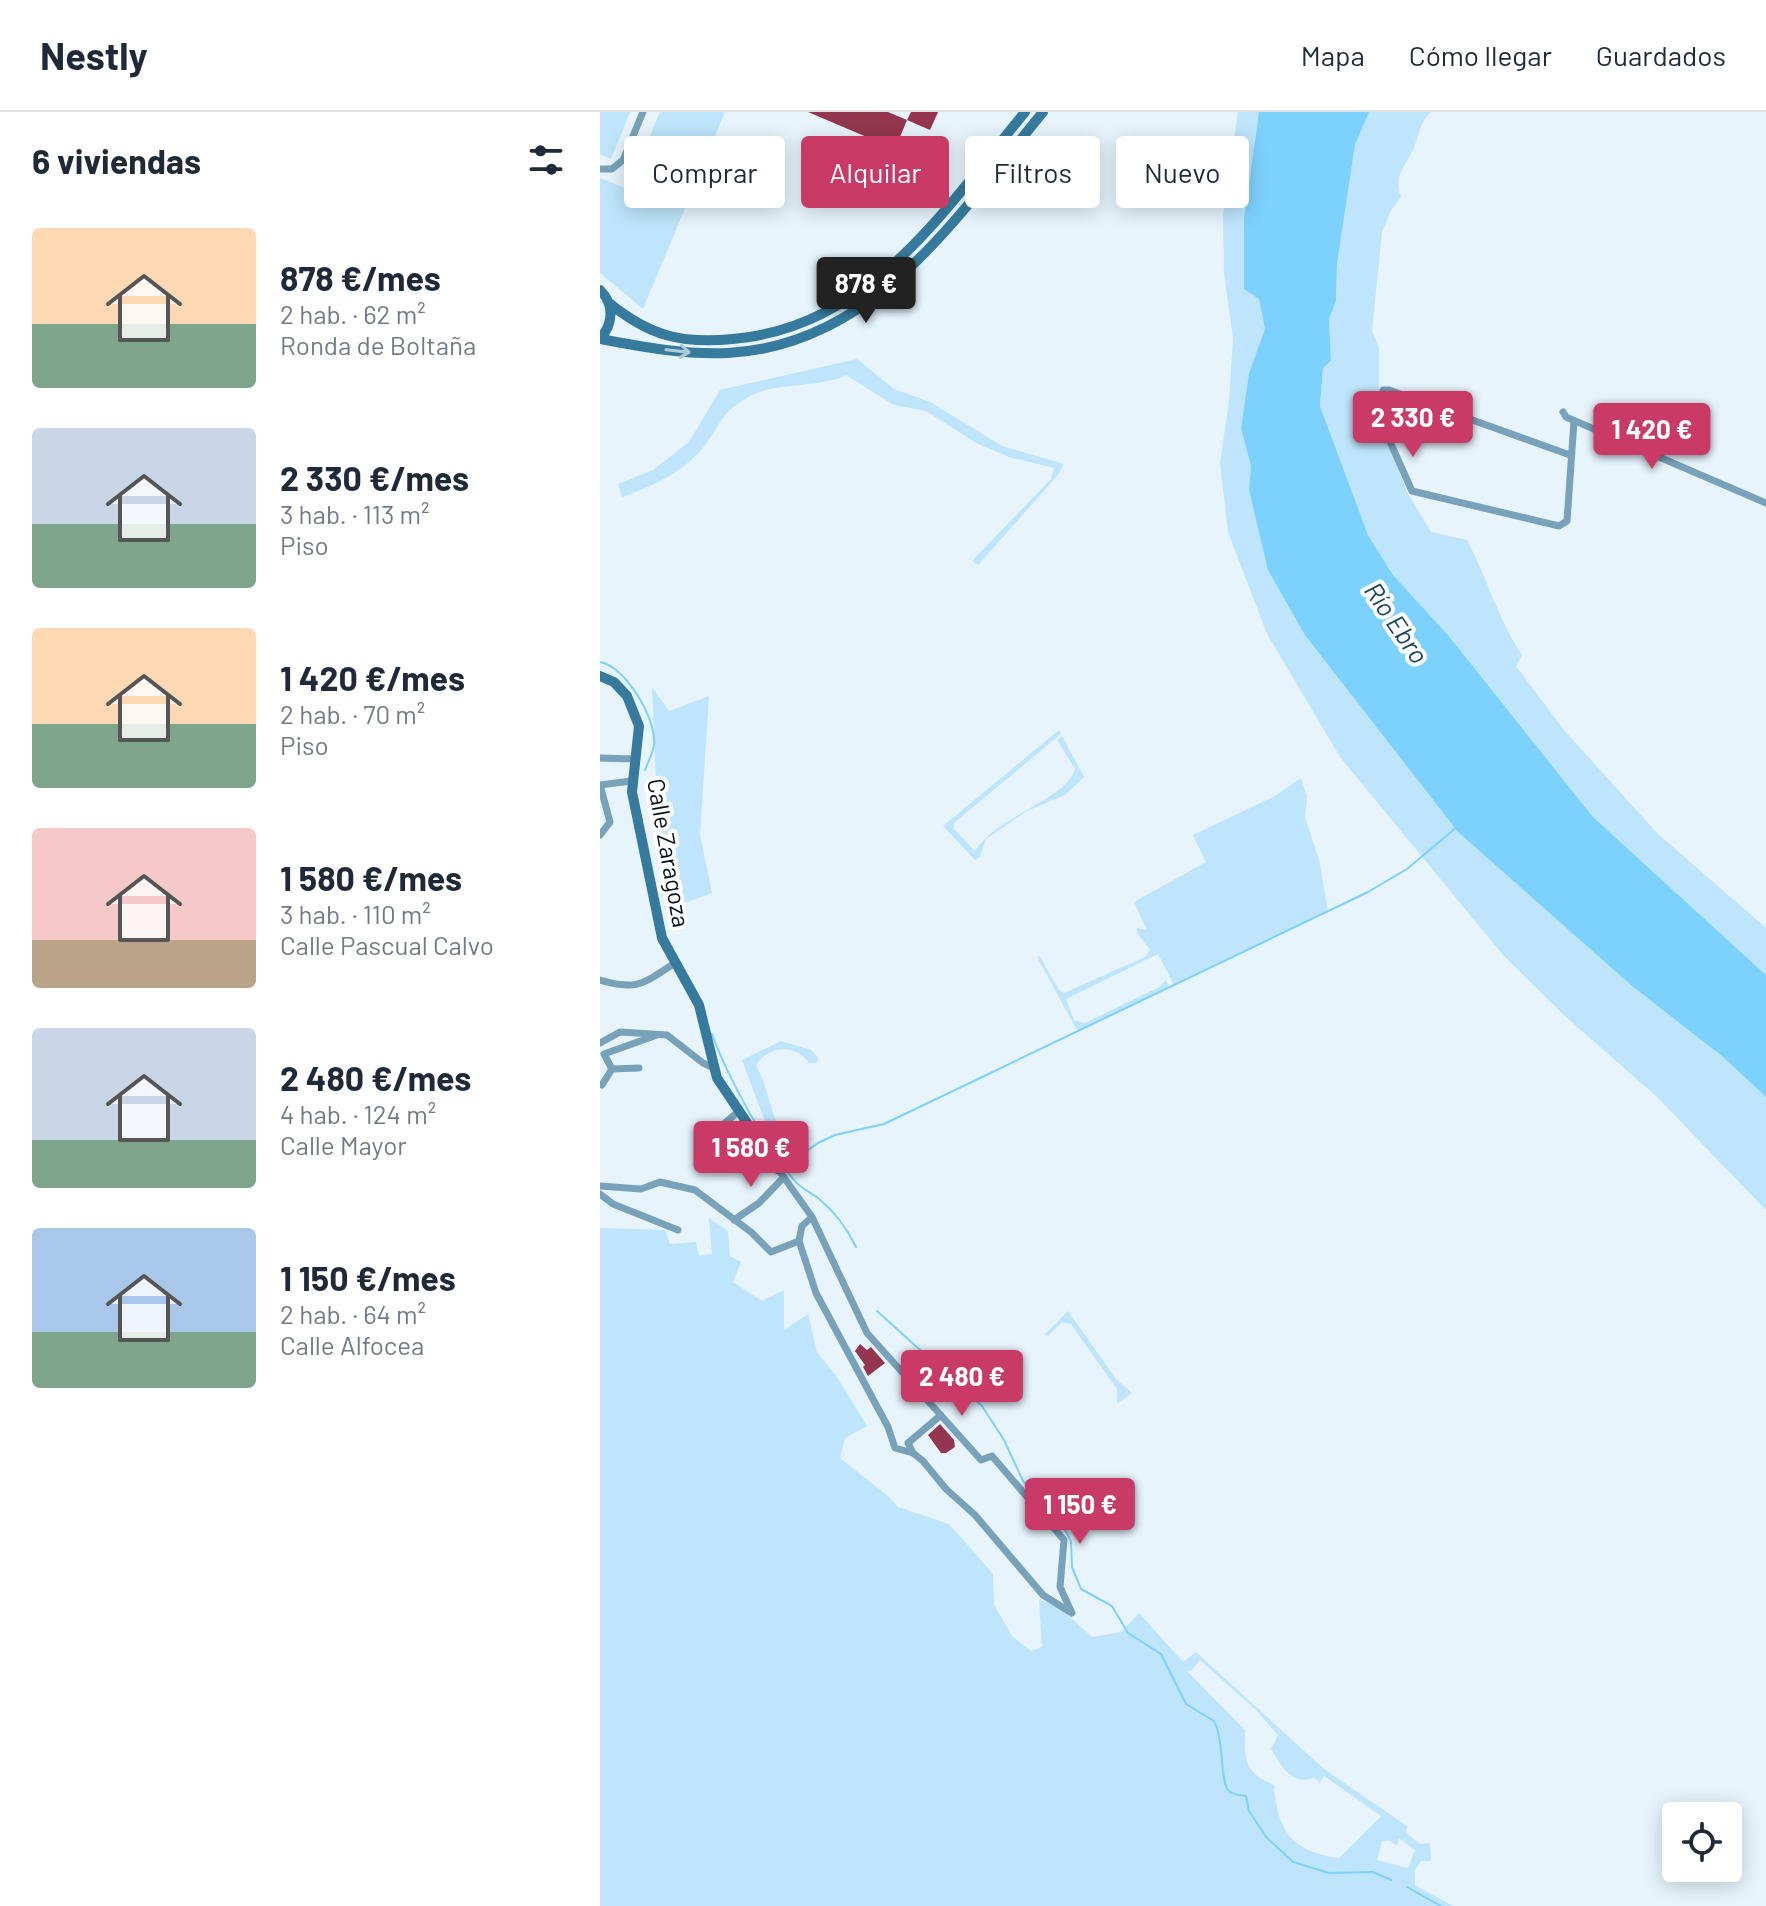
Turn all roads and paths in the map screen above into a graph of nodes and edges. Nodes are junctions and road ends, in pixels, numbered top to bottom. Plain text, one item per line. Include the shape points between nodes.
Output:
1 (643, 112) edge
2 (1025, 112) edge
3 (1043, 112) edge
4 (600, 169) edge
5 (600, 290) edge
6 (609, 303) junction
7 (600, 339) edge
8 (1563, 412) dead end
9 (1574, 421) junction
10 (1570, 455) junction
11 (1766, 503) edge
12 (600, 676) edge
13 (600, 758) edge
14 (634, 759) junction
15 (631, 781) junction
16 (600, 785) edge
17 (600, 835) edge
18 (675, 963) junction
19 (600, 980) edge
20 (659, 1033) junction
21 (600, 1043) edge
22 (639, 1068) dead end
23 (714, 1068) junction
24 (612, 1069) junction
25 (602, 1085) edge
26 (739, 1111) junction
27 (723, 1156) dead end
28 (781, 1174) junction
29 (600, 1186) edge
30 (600, 1194) edge
31 (812, 1217) junction
32 (734, 1220) junction
33 (678, 1230) dead end
34 (799, 1241) junction
35 (941, 1415) junction
36 (913, 1453) junction

1 - 4 street via 623,160 612,169
2 - 6 main road via 899,261 858,295 817,318 747,338 686,339 644,329
7 -> 3 main road via 683,352 730,353 775,346 845,319 907,272
5 - 6 main road
6 - 7 main road via 610,322
8 - 9 street
9 - 10 street
9 - 11 street
10 - 10 street via 1567,521 1559,526 1412,491 1391,444 1383,390
12 - 14 main road, Calle Zaragoza via 620,688 635,713 640,734
13 - 14 street
14 - 15 main road, Calle Zaragoza
15 - 16 street
15 - 18 main road, Calle Zaragoza via 662,938
16 - 17 street via 610,822
18 - 19 street via 626,988
18 - 23 main road, Calle Zaragoza via 699,1005
20 - 21 street via 620,1032
20 - 23 street via 673,1037
20 - 24 street via 604,1054
22 - 24 street
23 - 26 main road, Calle Zaragoza
24 - 25 street
26 - 27 street via 718,1129
26 - 28 main road, Calle Zaragoza
28 - 31 street
28 - 32 street via 759,1203
29 - 32 street via 641,1189 660,1182 695,1190
30 - 33 street
31 - 34 street via 802,1226
31 - 35 street via 867,1333
32 - 34 street via 771,1252
34 - 36 street via 816,1293 895,1448
35 - 36 street via 908,1443
35 - 36 street via 981,1460 992,1456 1064,1540 1060,1587 1072,1613 1043,1595

